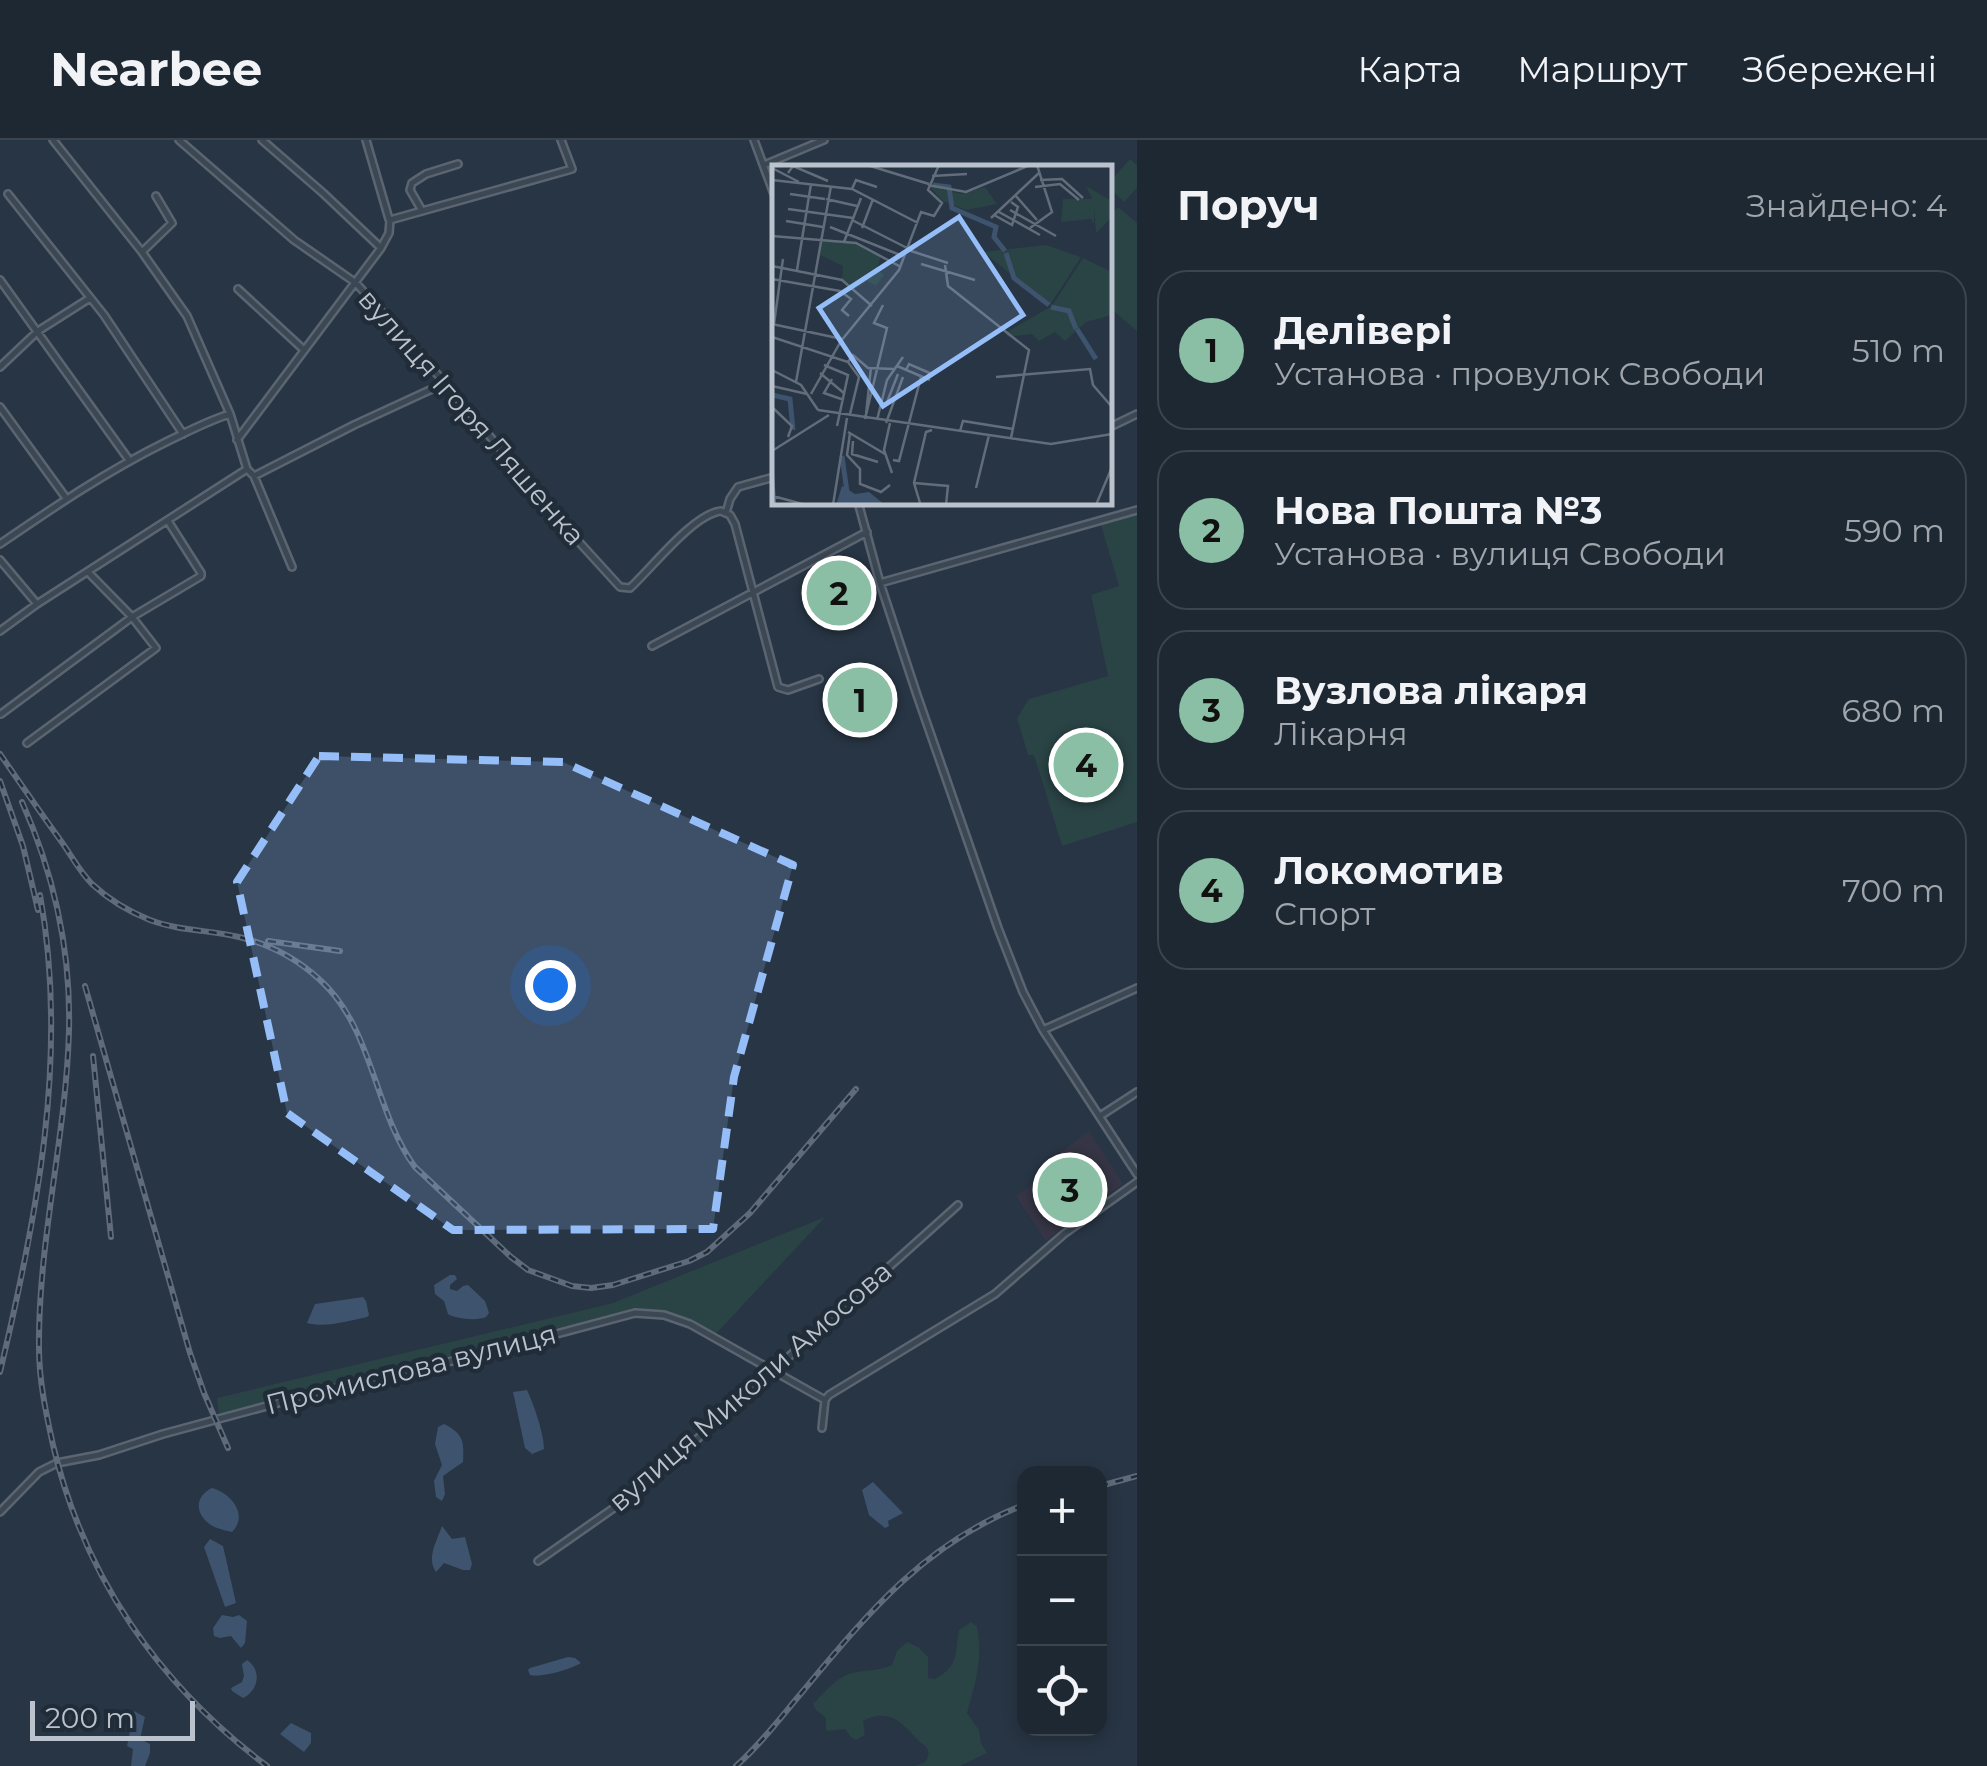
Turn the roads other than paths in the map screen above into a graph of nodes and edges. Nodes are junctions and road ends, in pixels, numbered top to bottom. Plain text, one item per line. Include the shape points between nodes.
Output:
1 (54, 140) edge
2 (179, 140) edge
3 (262, 140) edge
4 (366, 140) edge
5 (562, 140) edge
6 (754, 140) edge
7 (824, 140) edge
8 (458, 164) dead end
9 (764, 165) junction
10 (772, 188) edge
11 (8, 194) dead end
12 (156, 196) dead end
13 (421, 210) junction
14 (390, 220) junction
15 (381, 248) junction
16 (142, 252) junction
17 (0, 280) edge
18 (356, 283) junction
19 (238, 289) dead end
20 (90, 298) junction
21 (38, 332) junction
22 (304, 350) junction
23 (0, 367) edge
24 (445, 382) junction
25 (0, 408) edge
26 (230, 414) junction
27 (1137, 414) edge
28 (1112, 426) edge
29 (183, 434) junction
30 (237, 440) junction
31 (130, 460) junction
32 (247, 469) junction
33 (254, 476) junction
34 (772, 478) edge
35 (66, 498) junction
36 (859, 505) edge
37 (1137, 510) edge
38 (726, 513) junction
39 (168, 521) junction
40 (867, 532) junction
41 (0, 544) edge
42 (0, 560) edge
43 (292, 567) dead end
44 (88, 572) junction
45 (880, 582) junction
46 (754, 592) junction
47 (37, 604) junction
48 (132, 617) junction
49 (0, 631) edge
50 (652, 646) dead end
51 (819, 679) dead end
52 (1, 714) edge
53 (27, 743) dead end
54 (1137, 988) edge
55 (1043, 1030) junction
56 (1137, 1092) edge
57 (1100, 1116) junction
58 (1137, 1174) edge
59 (1137, 1182) edge
60 (958, 1205) dead end
61 (773, 1371) junction
62 (825, 1400) junction
63 (822, 1428) dead end
64 (0, 1512) edge
65 (538, 1561) dead end

1 - 16 street
2 - 18 street, вулиця Ігоря Ляшенка via 294,240
3 - 15 street
4 - 14 street
5 - 13 street via 572,169
6 - 9 street
7 - 9 street
8 - 13 street via 412,182
9 - 10 street
11 - 20 street
12 - 16 street via 172,223
13 - 14 street
14 - 15 street
15 - 18 street
16 - 26 street via 188,316
17 - 21 street
18 - 22 street
18 - 24 street, вулиця Ігоря Ляшенка
19 - 22 street
20 - 21 street
20 - 29 street
21 - 23 street
21 - 31 street
22 - 30 street
24 - 33 street
24 - 38 street, вулиця Ігоря Ляшенка via 620,588 630,588 707,516
25 - 35 street
26 - 29 street
26 - 30 street
27 - 28 street
29 - 31 street
30 - 32 street
31 - 35 street
32 - 33 street
32 - 39 street
33 - 43 street
34 - 38 street via 738,487
35 - 41 street
36 - 40 street
37 - 45 street
38 - 46 street
39 - 44 street
39 - 48 street via 201,575
40 - 45 street
40 - 46 street
42 - 47 street
44 - 47 street
44 - 48 street
45 - 55 street via 998,928
46 - 50 street
46 - 51 street via 778,687
47 - 49 street
48 - 52 street
48 - 53 street via 156,648
54 - 55 street
55 - 57 street
56 - 57 street
57 - 58 street
59 - 62 street via 995,1294
60 - 61 street, вулиця Миколи Амосова
61 - 62 street, Промислова вулиця
61 - 64 street, Промислова вулиця via 690,1324 635,1313 57,1463
61 - 65 street, вулиця Миколи Амосова via 657,1476
62 - 63 street

